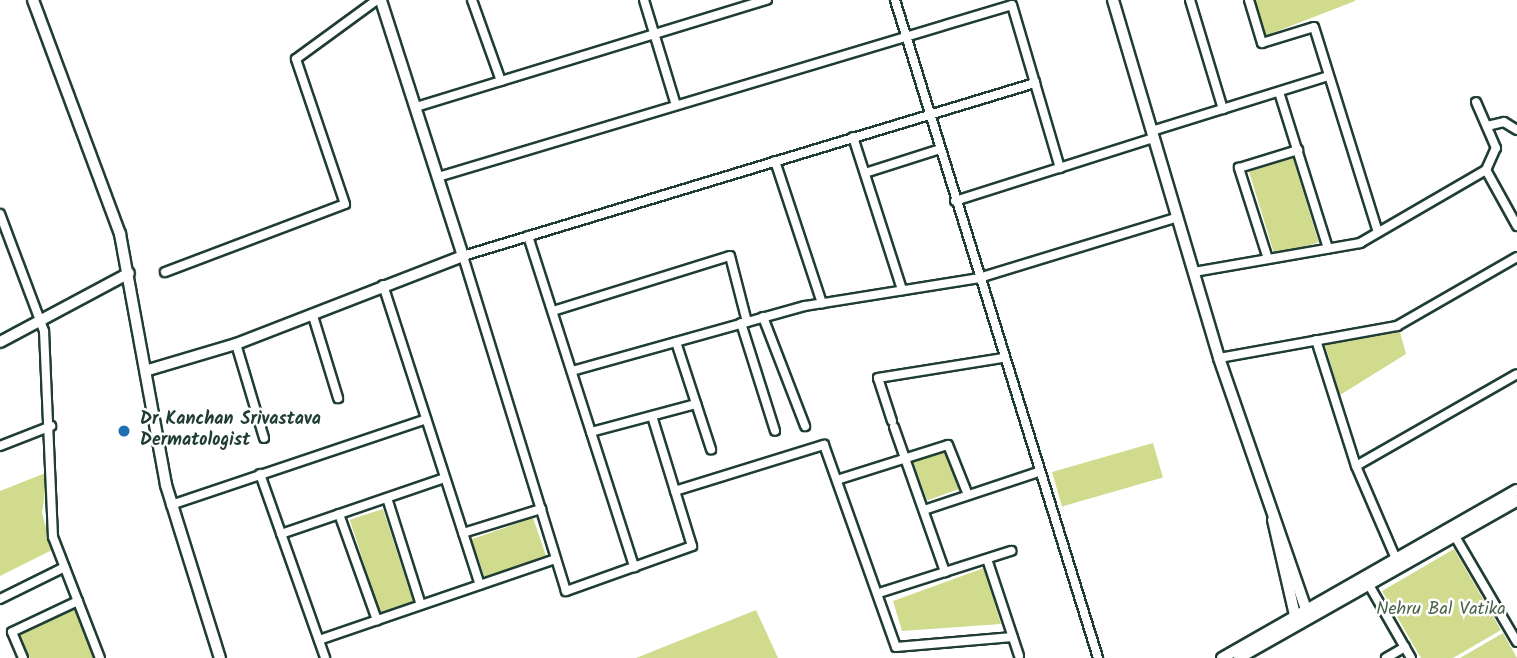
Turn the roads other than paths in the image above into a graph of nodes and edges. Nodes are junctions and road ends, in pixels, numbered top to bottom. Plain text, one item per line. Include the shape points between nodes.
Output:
1 (33, 0) edge
2 (379, 0) edge
3 (472, 0) edge
4 (644, 0) edge
5 (733, 0) edge
6 (767, 0) edge
7 (895, 0) edge
8 (1113, 0) edge
9 (1190, 0) edge
10 (1249, 0) edge
11 (736, 9) junction
12 (653, 34) junction
13 (906, 36) junction
14 (1329, 76) junction
15 (501, 81) junction
16 (1035, 83) junction
17 (1279, 92) junction
18 (1476, 102) dead end
19 (676, 104) junction
20 (416, 107) junction
21 (1223, 109) junction
22 (929, 114) junction
23 (1487, 126) junction
24 (1517, 130) edge
25 (1153, 134) junction
26 (853, 137) junction
27 (940, 149) junction
28 (1298, 150) junction
29 (775, 161) junction
30 (1060, 168) junction
31 (1486, 170) junction
32 (865, 173) junction
33 (438, 177) junction
34 (955, 201) junction
35 (0, 214) edge
36 (1178, 217) junction
37 (1517, 226) edge
38 (1378, 232) junction
39 (528, 236) junction
40 (1328, 248) junction
41 (463, 256) junction
42 (1517, 257) edge
43 (1268, 259) junction
44 (165, 272) dead end
45 (1194, 272) junction
46 (129, 273) junction
47 (979, 278) junction
48 (383, 285) junction
49 (902, 290) junction
50 (822, 303) junction
51 (553, 311) junction
52 (313, 316) junction
53 (763, 317) junction
54 (40, 321) junction
55 (744, 323) junction
56 (1316, 340) junction
57 (0, 342) edge
58 (676, 342) junction
59 (236, 344) junction
60 (1003, 358) junction
61 (1219, 358) junction
62 (148, 370) junction
63 (572, 371) junction
64 (1517, 374) edge
65 (338, 398) dead end
66 (696, 404) junction
67 (652, 416) junction
68 (426, 419) junction
69 (51, 426) junction
70 (805, 426) dead end
71 (775, 431) dead end
72 (591, 432) junction
73 (264, 438) dead end
74 (0, 446) edge
75 (711, 449) dead end
76 (904, 457) junction
77 (1356, 467) junction
78 (1038, 472) junction
79 (260, 474) junction
80 (445, 478) junction
81 (840, 478) junction
82 (1517, 490) edge
83 (675, 491) junction
84 (968, 495) junction
85 (387, 498) junction
86 (1516, 503) edge
87 (171, 505) junction
88 (541, 509) junction
89 (923, 510) junction
90 (339, 514) junction
91 (1273, 520) junction
92 (1452, 532) junction
93 (463, 533) junction
94 (281, 534) junction
95 (1011, 551) dead end
96 (987, 558) junction
97 (556, 559) junction
98 (1396, 559) junction
99 (65, 567) junction
100 (634, 567) junction
101 (946, 572) junction
102 (480, 585) junction
103 (1369, 585) junction
104 (879, 593) junction
105 (0, 598) edge
106 (78, 601) junction
107 (421, 606) junction
108 (1308, 614) junction
109 (1297, 620) junction
110 (377, 621) junction
111 (1013, 637) junction
112 (319, 640) junction
113 (1517, 642) edge
114 (1405, 647) junction
115 (1018, 656) edge
116 (23, 658) edge
117 (100, 658) edge
118 (220, 658) edge
119 (325, 658) edge
120 (1098, 658) edge
121 (1223, 658) edge
122 (1239, 658) edge
123 (1386, 658) edge
124 (1411, 658) edge

1 - 46 street via 86,131
2 - 20 street
2 - 44 street via 296,60 345,204
3 - 15 street
4 - 12 street
5 - 11 street
6 - 11 street
7 - 13 street
8 - 25 main road
9 - 21 street
10 - 14 street via 1262,43 1314,27
11 - 12 street
12 - 15 street
12 - 19 street
13 - 16 street via 1012,5
13 - 19 street
13 - 22 street
14 - 17 street
14 - 38 street
15 - 20 street
16 - 22 street
16 - 30 street
17 - 21 street
17 - 28 street
18 - 23 street
19 - 33 street
20 - 33 street
21 - 25 street
22 - 26 street
22 - 27 street
23 - 24 street via 1504,122
23 - 31 street via 1496,152
25 - 30 street
25 - 36 main road
26 - 29 street
26 - 32 street
27 - 32 street
27 - 34 street
28 - 40 street
28 - 43 street via 1239,168
29 - 39 street
29 - 50 street
30 - 34 street
31 - 37 street
31 - 38 street
32 - 49 street
33 - 41 street
34 - 47 street
35 - 54 street
36 - 45 main road
36 - 47 street
38 - 40 street
39 - 41 street
39 - 51 street
40 - 43 street
41 - 48 street
41 - 88 street
42 - 56 street via 1397,326
43 - 45 street
45 - 61 main road
46 - 54 street
46 - 62 street
47 - 49 street
47 - 60 street
48 - 52 street
48 - 68 street
49 - 50 street
50 - 53 street
51 - 55 street via 730,256
51 - 63 street
52 - 59 street
52 - 65 street
53 - 55 street
53 - 70 street
54 - 57 street
54 - 69 street
55 - 58 street
55 - 71 street
56 - 61 street
56 - 77 street
58 - 63 street
58 - 66 street
59 - 62 street
59 - 73 street
60 - 76 street via 878,377
60 - 78 street
61 - 91 main road
62 - 87 street
63 - 72 street
64 - 77 street
66 - 67 street
66 - 75 street
67 - 72 street
67 - 83 street
68 - 79 street
68 - 80 street
69 - 74 street
69 - 99 street via 49,509
72 - 100 street
76 - 81 street
76 - 84 street via 950,446
76 - 89 street
77 - 98 street
78 - 84 street
78 - 120 street
79 - 87 street
79 - 94 street
80 - 85 street
80 - 93 street
81 - 83 street via 821,444
81 - 104 street
82 - 92 main road
83 - 100 street via 692,546
84 - 89 street
85 - 90 street
85 - 107 street
86 - 92 main road
87 - 118 street
88 - 93 street
88 - 97 street
89 - 101 street
90 - 94 street
90 - 110 street
91 - 108 main road
91 - 109 main road
92 - 98 main road
92 - 103 main road
92 - 113 street
93 - 102 street
94 - 112 street
95 - 96 street
96 - 101 street
96 - 111 street
97 - 100 street via 566,591
97 - 102 street
98 - 108 main road
99 - 105 street
99 - 106 street
101 - 104 street
102 - 107 street
103 - 108 main road
103 - 114 street
104 - 111 street via 898,649
106 - 116 street via 12,632
106 - 117 street
107 - 110 street
108 - 109 main road
109 - 121 main road
109 - 122 main road
110 - 112 street
111 - 115 street
112 - 119 street
114 - 123 street
114 - 124 street

